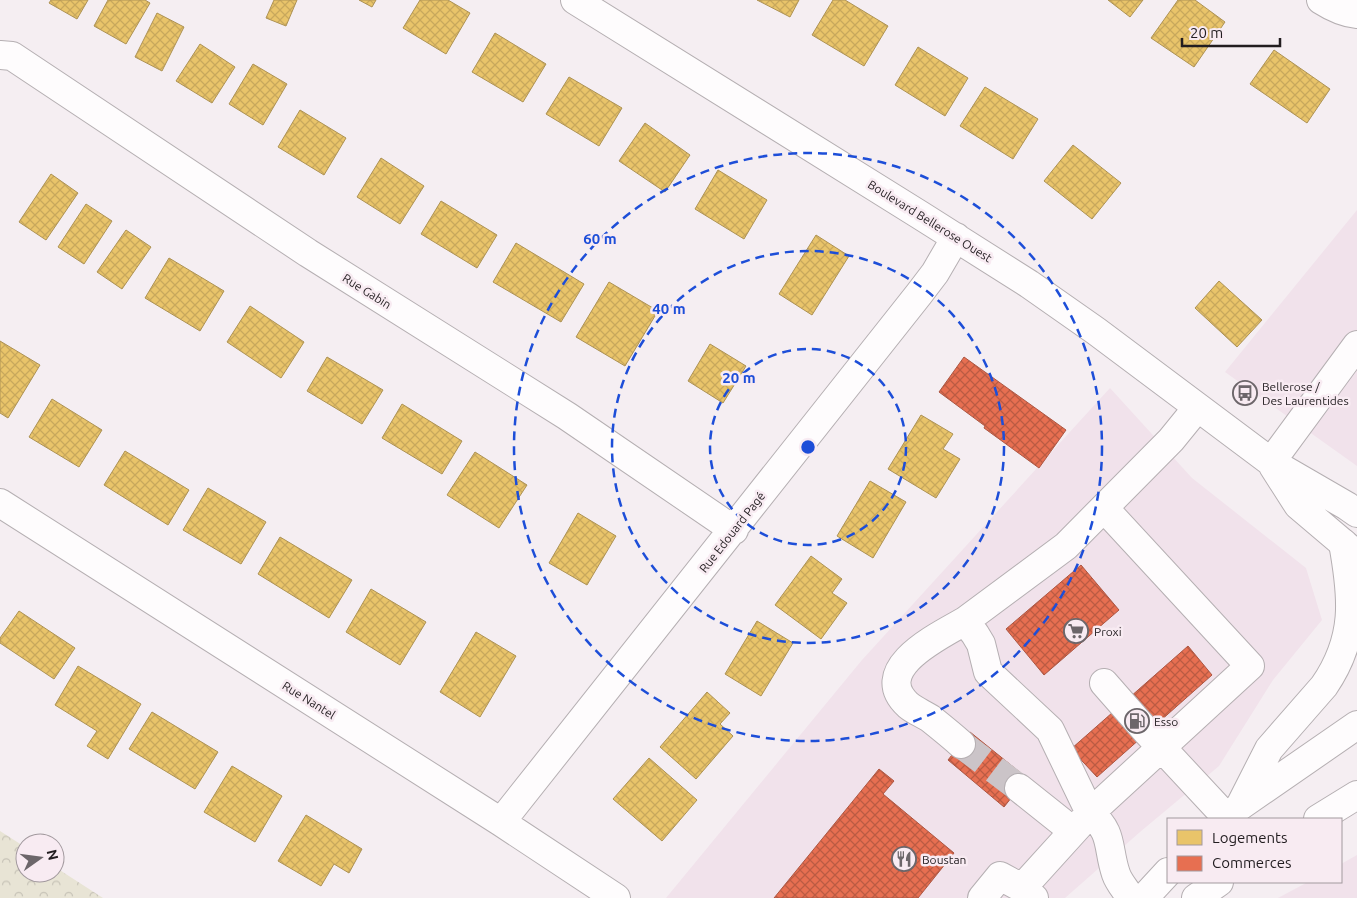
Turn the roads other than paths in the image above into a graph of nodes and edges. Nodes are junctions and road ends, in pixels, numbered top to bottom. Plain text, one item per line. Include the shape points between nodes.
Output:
1 (575, 0) edge
2 (1321, 0) edge
3 (1357, 14) edge
4 (0, 55) edge
5 (956, 237) junction
6 (1354, 356) edge
7 (1197, 408) junction
8 (1271, 462) junction
9 (0, 503) edge
10 (1104, 508) junction
11 (1357, 513) edge
12 (734, 530) junction
13 (1350, 549) edge
14 (966, 621) junction
15 (1104, 683) dead end
16 (1357, 725) edge
17 (961, 744) tunnel mouth
18 (1161, 747) junction
19 (1019, 788) tunnel mouth
20 (1230, 815) edge
21 (501, 822) junction
22 (1082, 822) junction
23 (1167, 873) edge
24 (1218, 883) edge
25 (1028, 893) edge
26 (616, 898) edge
27 (982, 898) edge
28 (1131, 898) edge
29 (1144, 898) edge
30 (1196, 898) edge

1 - 5 street, Boulevard Bellerose Ouest
2 - 3 street
4 - 12 street, Rue Gabin via 12,56 308,253 567,416
5 - 7 street, Boulevard Bellerose Ouest via 1029,284
5 - 12 street, Rue Edouard Pagé via 928,283
6 - 8 street
7 - 8 street, Boulevard Bellerose Ouest
7 - 10 street via 1171,440
8 - 11 street, Boulevard Bellerose Ouest
8 - 13 street, Boulevard Bellerose Ouest via 1298,505
9 - 21 street, Rue Nantel
10 - 14 street via 1066,546
10 - 18 street via 1250,666
12 - 21 street, Rue Edouard Pagé
13 - 20 street via 1351,619 1341,660 1324,686 1269,749
14 - 17 street via 917,651 904,664 896,679 899,693 909,706
14 - 22 street via 981,644 988,672 1050,730
15 - 18 street
16 - 20 street
18 - 20 street
18 - 22 street
19 - 22 street
21 - 26 street, Rue Nantel
22 - 25 street
22 - 28 street via 1097,819 1107,834 1116,874
23 - 29 street
24 - 30 street
25 - 27 street via 1000,876

